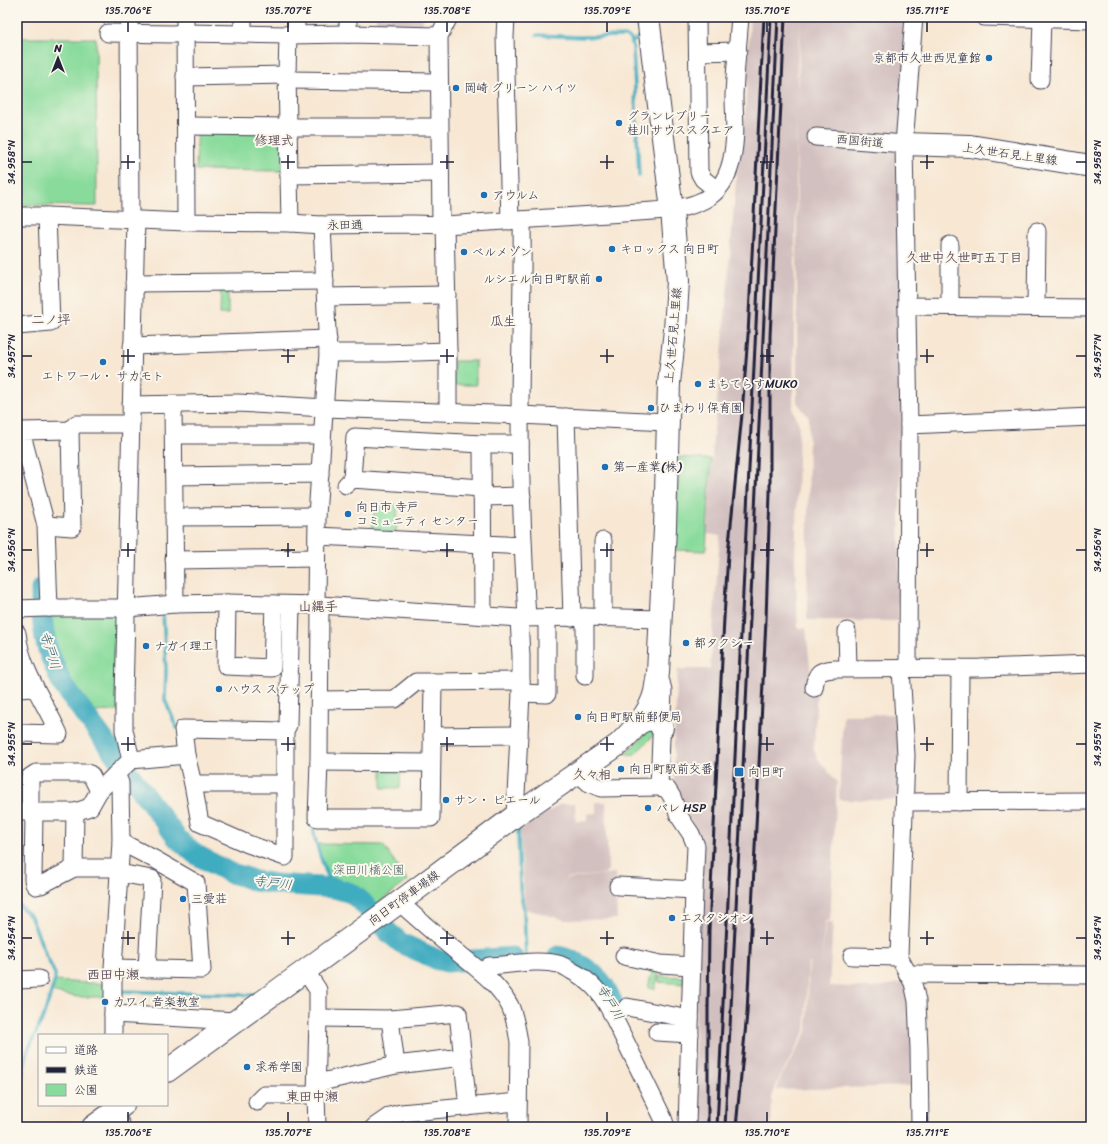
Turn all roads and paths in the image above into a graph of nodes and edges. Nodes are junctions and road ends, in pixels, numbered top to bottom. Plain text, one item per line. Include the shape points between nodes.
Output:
1 (296, 17) edge
2 (449, 17) edge
3 (506, 17) edge
4 (648, 17) edge
5 (697, 17) edge
6 (740, 17) edge
7 (914, 17) edge
8 (984, 17) edge
9 (1042, 19) junction
10 (1091, 20) edge
11 (129, 25) edge
12 (185, 25) edge
13 (243, 25) edge
14 (348, 25) edge
15 (108, 33) dead end
16 (292, 35) junction
17 (439, 36) junction
18 (738, 51) junction
19 (698, 52) junction
20 (185, 77) junction
21 (288, 78) junction
22 (1040, 80) dead end
23 (439, 82) junction
24 (186, 126) junction
25 (288, 127) junction
26 (439, 127) junction
27 (816, 137) dead end
28 (904, 144) junction
29 (1091, 166) edge
30 (440, 173) junction
31 (290, 175) junction
32 (717, 190) junction
33 (672, 210) junction
34 (17, 216) edge
35 (47, 216) junction
36 (133, 220) junction
37 (516, 220) junction
38 (186, 222) junction
39 (290, 224) junction
40 (322, 225) junction
41 (443, 225) junction
42 (1037, 231) dead end
43 (950, 245) dead end
44 (134, 283) junction
45 (325, 289) junction
46 (447, 295) junction
47 (907, 306) junction
48 (950, 306) junction
49 (1036, 307) junction
50 (1091, 308) edge
51 (17, 326) edge
52 (132, 346) junction
53 (328, 346) junction
54 (448, 351) junction
55 (173, 404) junction
56 (131, 406) junction
57 (325, 408) junction
58 (448, 412) junction
59 (520, 415) junction
60 (1091, 417) edge
61 (566, 418) junction
62 (667, 422) junction
63 (131, 424) junction
64 (909, 425) junction
65 (70, 430) junction
66 (174, 435) junction
67 (322, 435) junction
68 (482, 444) junction
69 (520, 444) junction
70 (320, 474) junction
71 (174, 476) junction
72 (482, 492) junction
73 (522, 496) junction
74 (317, 516) junction
75 (174, 517) junction
76 (46, 525) junction
77 (317, 536) junction
78 (603, 541) dead end
79 (482, 544) junction
80 (523, 546) junction
81 (316, 558) junction
82 (174, 560) junction
83 (227, 603) junction
84 (175, 604) junction
85 (274, 604) junction
86 (291, 605) junction
87 (318, 605) junction
88 (43, 608) junction
89 (127, 608) junction
90 (17, 609) edge
91 (483, 616) junction
92 (579, 617) junction
93 (523, 618) junction
94 (548, 618) junction
95 (603, 618) junction
96 (660, 619) junction
97 (848, 631) dead end
98 (17, 638) edge
99 (1091, 664) edge
100 (848, 668) junction
101 (904, 668) junction
102 (960, 668) junction
103 (658, 673) junction
104 (585, 676) dead end
105 (433, 682) junction
106 (521, 687) junction
107 (34, 688) junction
108 (814, 688) dead end
109 (17, 689) edge
110 (320, 700) junction
111 (639, 723) junction
112 (662, 728) junction
113 (285, 731) junction
114 (17, 733) edge
115 (519, 735) junction
116 (432, 736) junction
117 (186, 756) junction
118 (319, 762) junction
119 (431, 763) junction
120 (124, 766) junction
121 (578, 773) junction
122 (193, 784) junction
123 (285, 784) junction
124 (659, 787) junction
125 (99, 791) junction
126 (1091, 801) edge
127 (905, 802) junction
128 (959, 802) junction
129 (27, 812) edge
130 (75, 812) junction
131 (515, 816) junction
132 (121, 842) junction
133 (74, 868) junction
134 (119, 870) junction
135 (618, 886) dead end
136 (694, 890) junction
137 (385, 912) junction
138 (624, 956) dead end
139 (852, 956) dead end
140 (899, 957) junction
141 (489, 966) dead end
142 (691, 966) junction
143 (114, 968) junction
144 (147, 969) junction
145 (305, 970) junction
146 (907, 974) junction
147 (1091, 975) edge
148 (39, 979) dead end
149 (17, 980) edge
150 (627, 1007) dead end
151 (112, 1014) junction
152 (318, 1018) junction
153 (390, 1019) junction
154 (235, 1021) junction
155 (690, 1027) junction
156 (657, 1032) dead end
157 (112, 1034) edge
158 (463, 1057) junction
159 (396, 1065) junction
160 (168, 1070) edge
161 (317, 1089) junction
162 (257, 1102) dead end
163 (518, 1102) junction
164 (468, 1107) junction
165 (120, 1115) edge
166 (93, 1127) edge
167 (317, 1127) edge
168 (374, 1127) edge
169 (518, 1127) edge
170 (666, 1127) edge
171 (687, 1127) edge
172 (920, 1127) edge

1 - 16 street
2 - 17 street
3 - 37 street
4 - 33 main road, 上久世石見上里線
5 - 19 street
6 - 18 street
7 - 28 street
8 - 9 street
9 - 10 street
9 - 22 street
11 - 12 street via 173,34
11 - 15 street
11 - 36 street
12 - 13 street
12 - 20 street
13 - 16 street
14 - 16 street
14 - 17 street
16 - 21 street
17 - 23 street
18 - 19 street
18 - 32 street via 734,96 734,145 725,180
19 - 32 street via 699,172 703,179
20 - 21 street
20 - 24 street
21 - 23 street
21 - 25 street
23 - 26 street
24 - 25 street
24 - 38 street
25 - 26 street
25 - 31 street
26 - 30 street
27 - 28 street, 西国街道
28 - 29 main road, 上久世石見上里線 via 970,146
28 - 47 street
30 - 31 street
30 - 41 street
31 - 39 street
32 - 33 street, 永田通 via 703,201
33 - 37 street, 永田通
33 - 62 main road, 上久世石見上里線 via 678,280
34 - 35 street, 永田通
35 - 36 street, 永田通
35 - 51 street via 52,323
36 - 38 street, 永田通
36 - 44 street
37 - 41 street, 永田通
37 - 59 street via 523,251
38 - 39 street, 永田通
39 - 40 street, 永田通
40 - 41 street, 永田通
40 - 45 street
41 - 46 street
42 - 49 street
43 - 48 street
44 - 45 street
44 - 52 street
45 - 46 street
45 - 53 street
46 - 54 street
47 - 48 street
47 - 64 street
48 - 49 street
49 - 50 street
52 - 53 street
52 - 56 street
53 - 54 street
53 - 57 street
54 - 58 street
55 - 56 street
55 - 57 street via 238,403
55 - 66 street
56 - 63 street
57 - 58 street
57 - 67 street
58 - 59 street
59 - 61 street
59 - 69 street
60 - 64 street
61 - 62 street
61 - 92 street via 571,562
62 - 96 main road, 上久世石見上里線
63 - 65 street via 76,424
63 - 89 street
64 - 101 street
65 - 76 street via 72,527
65 - 76 street via 21,431
66 - 67 street
66 - 71 street
67 - 70 street
68 - 69 street
68 - 72 street
68 - 72 street via 355,437 349,482
69 - 73 street
70 - 71 street
70 - 74 street
71 - 75 street
72 - 73 street
72 - 79 street
73 - 80 street
74 - 75 street
74 - 77 street
75 - 82 street
76 - 88 street
77 - 79 street
77 - 81 street
78 - 95 street
79 - 80 street
79 - 91 street
80 - 93 street
81 - 82 street
81 - 87 street
82 - 84 street
83 - 84 street
83 - 85 street
83 - 85 street via 226,666 272,668
84 - 89 street
85 - 86 street
86 - 87 street
86 - 113 street via 288,725
87 - 91 street
87 - 110 street
88 - 89 street
88 - 90 street
89 - 120 street
91 - 93 street
92 - 94 street
92 - 95 street
92 - 104 street
93 - 94 street
93 - 106 street
94 - 106 street via 547,694
95 - 96 street
96 - 103 main road, 上久世石見上里線
97 - 100 street
98 - 107 street
99 - 102 street
100 - 101 street
100 - 108 street via 823,670 818,674
101 - 102 street
101 - 127 street
102 - 128 street
103 - 111 main road, 上久世石見上里線 via 655,693
103 - 112 street via 663,690
105 - 106 street
105 - 110 street via 416,682 395,699
105 - 116 street
106 - 115 street
107 - 109 street
107 - 114 street via 59,734
110 - 118 street
111 - 112 main road via 653,719 659,722
111 - 121 main road, 向日町停車場線 via 619,744
112 - 124 street
113 - 117 street via 183,730
113 - 123 street
115 - 116 street
115 - 131 street
116 - 119 street
117 - 120 street
117 - 122 street
118 - 119 street
118 - 119 street via 317,818 430,818
120 - 125 street
120 - 132 street via 120,783
121 - 124 street via 588,783 601,788
121 - 131 main road, 向日町停車場線
122 - 123 street
122 - 123 street via 200,823 285,857
124 - 136 street via 667,789 696,846
125 - 129 street via 88,773 36,773 30,777
125 - 130 street via 90,807
126 - 128 street
127 - 128 street
127 - 140 street
129 - 130 street
129 - 133 street via 34,884 41,886
130 - 133 street
131 - 137 main road, 向日町停車場線
132 - 134 street
132 - 144 street via 196,883 202,970
133 - 134 street
134 - 143 street
134 - 144 street via 152,879
135 - 136 street
136 - 142 street
137 - 145 main road, 向日町停車場線
137 - 163 street via 457,952 490,979 503,994 518,1032
138 - 142 street via 661,964
139 - 140 street
140 - 146 street
141 - 170 street via 541,962 559,964 590,982 602,995 610,1010
142 - 155 street
143 - 144 street
143 - 151 street
145 - 152 street via 318,990
145 - 154 main road, 向日町停車場線
146 - 147 street
146 - 172 street via 913,984 917,1001
148 - 149 street
150 - 155 street
151 - 154 street
151 - 157 street
152 - 153 street
152 - 161 street
153 - 158 street via 458,1013
153 - 159 street
154 - 160 main road, 向日町停車場線
155 - 156 street
155 - 171 street
158 - 159 street
158 - 164 street
159 - 161 street
161 - 162 street via 264,1095
161 - 167 street
163 - 164 street
163 - 169 street
164 - 168 street via 390,1116
165 - 166 main road

